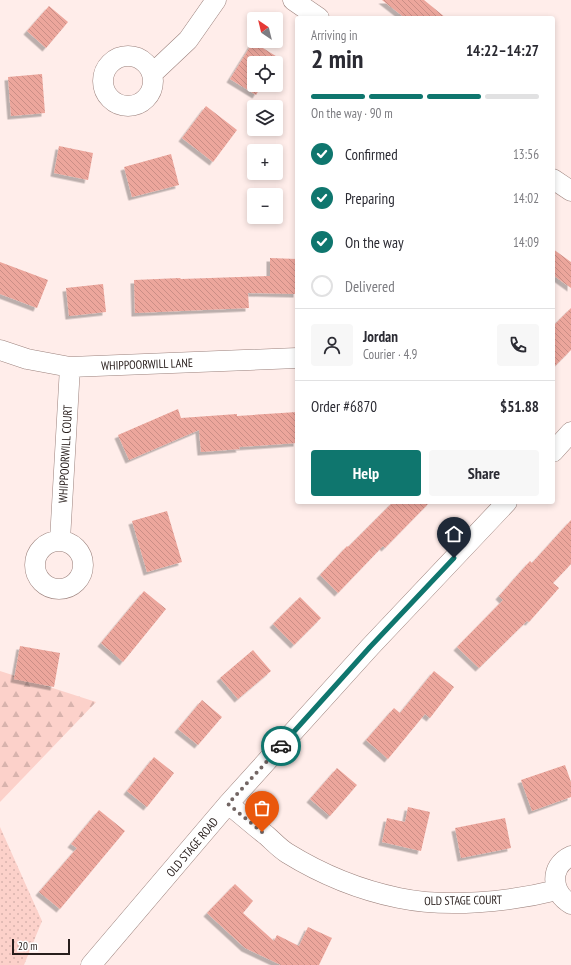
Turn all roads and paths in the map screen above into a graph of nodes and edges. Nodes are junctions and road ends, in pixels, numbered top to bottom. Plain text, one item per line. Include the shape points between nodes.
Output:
1 (216, 0) edge
2 (293, 0) edge
3 (316, 16) edge
4 (152, 74) dead end
5 (555, 179) edge
6 (571, 191) edge
7 (0, 350) edge
8 (295, 358) edge
9 (70, 367) junction
10 (571, 432) edge
11 (555, 450) edge
12 (505, 504) edge
13 (60, 540) dead end
14 (228, 804) junction
15 (571, 856) edge
16 (557, 890) junction
17 (571, 904) edge
18 (91, 965) edge

1 - 4 street via 188,40
2 - 3 street
5 - 6 street
7 - 9 street, WHIPPOORWILL LANE via 27,359
8 - 9 street, WHIPPOORWILL LANE
9 - 13 street, WHIPPOORWILL COURT
10 - 11 street
12 - 14 street, OLD STAGE ROAD via 370,647
14 - 16 street, OLD STAGE COURT via 286,852 306,864 361,888 394,897 438,903 484,902
14 - 18 street, OLD STAGE ROAD
15 - 16 street via 565,858 558,867 555,879
16 - 17 street via 564,900

